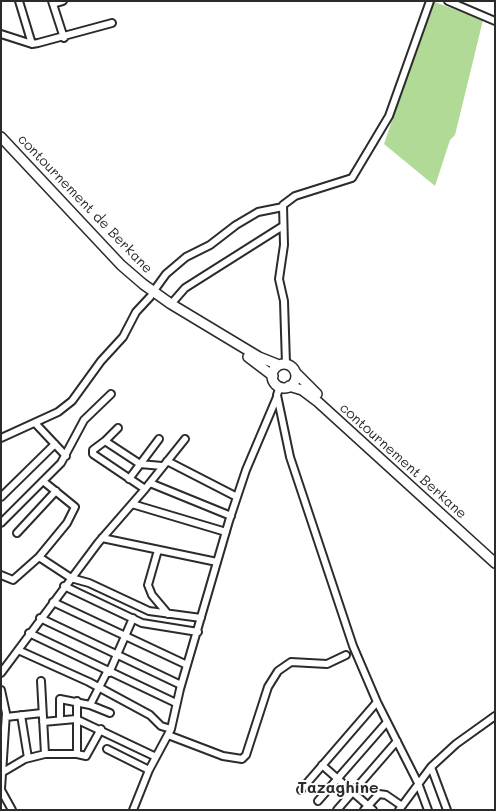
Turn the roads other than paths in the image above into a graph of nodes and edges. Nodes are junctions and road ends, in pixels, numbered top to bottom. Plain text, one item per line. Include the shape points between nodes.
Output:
1 (19, 1) edge
2 (63, 1) edge
3 (430, 1) edge
4 (448, 1) edge
5 (52, 3) edge
6 (495, 21) edge
7 (112, 22) dead end
8 (2, 33) edge
9 (64, 38) junction
10 (32, 44) junction
11 (1, 137) edge
12 (1, 145) edge
13 (283, 207) junction
14 (283, 226) junction
15 (151, 294) junction
16 (172, 304) junction
17 (282, 365) junction
18 (295, 372) junction
19 (273, 376) junction
20 (290, 386) junction
21 (278, 391) junction
22 (111, 394) dead end
23 (35, 423) junction
24 (118, 428) dead end
25 (1, 438) edge
26 (159, 439) dead end
27 (185, 439) dead end
28 (105, 440) junction
29 (55, 444) junction
30 (66, 456) junction
31 (164, 463) junction
32 (140, 464) junction
33 (129, 479) junction
34 (43, 481) junction
35 (150, 483) junction
36 (145, 490) junction
37 (56, 491) junction
38 (1, 497) edge
39 (237, 497) junction
40 (132, 504) junction
41 (231, 516) junction
42 (1, 523) edge
43 (226, 532) junction
44 (17, 533) dead end
45 (102, 538) junction
46 (158, 550) junction
47 (495, 556) edge
48 (39, 557) junction
49 (217, 562) junction
50 (495, 563) edge
51 (1, 575) edge
52 (71, 578) junction
53 (64, 586) junction
54 (53, 602) junction
55 (168, 614) junction
56 (40, 618) junction
57 (133, 618) junction
58 (201, 618) junction
59 (198, 632) junction
60 (29, 633) junction
61 (124, 636) junction
62 (18, 650) junction
63 (115, 654) junction
64 (346, 655) dead end
65 (187, 666) junction
66 (108, 672) junction
67 (1, 673) edge
68 (41, 681) dead end
69 (181, 686) junction
70 (100, 688) junction
71 (1, 690) edge
72 (77, 701) junction
73 (377, 702) junction
74 (176, 703) junction
75 (90, 705) junction
76 (42, 712) junction
77 (110, 713) dead end
78 (22, 715) junction
79 (495, 716) edge
80 (6, 717) junction
81 (76, 719) junction
82 (60, 720) junction
83 (43, 722) junction
84 (388, 722) junction
85 (101, 729) junction
86 (169, 732) junction
87 (397, 742) junction
88 (107, 749) dead end
89 (45, 754) junction
90 (77, 754) junction
91 (156, 757) junction
92 (28, 758) junction
93 (322, 765) junction
94 (432, 767) junction
95 (149, 770) junction
96 (3, 772) junction
97 (337, 778) junction
98 (418, 782) junction
99 (1, 790) edge
100 (301, 790) dead end
101 (352, 792) junction
102 (318, 801) dead end
103 (368, 808) edge
104 (400, 808) edge
105 (12, 810) edge
106 (133, 810) edge
107 (337, 810) edge
108 (428, 810) edge
109 (447, 810) edge

1 - 10 street
2 - 5 street
3 - 13 street via 389,116 352,178 295,196
4 - 6 street
5 - 9 street
7 - 9 street
8 - 10 street
9 - 10 street
11 - 15 highway, contournement de Berkane
12 - 15 highway via 117,269
13 - 14 street
13 - 15 street via 258,212 210,245 186,257 166,274
14 - 16 street via 185,288
14 - 17 street via 279,279 284,301
15 - 16 highway, contournement de Berkane
15 - 19 highway
15 - 23 street via 72,401
16 - 17 highway, contournement de Berkane via 264,360
17 - 18 highway via 292,367
17 - 19 highway via 274,370
18 - 20 highway via 296,379
18 - 47 highway
19 - 21 highway
20 - 21 highway
20 - 50 highway, contournement Berkane via 318,402
21 - 39 street
21 - 73 street via 285,437 299,487 353,646
22 - 30 street via 84,420
23 - 25 street
23 - 29 street
24 - 28 street
26 - 32 street
27 - 31 street
28 - 32 street
28 - 33 street via 92,450 93,454
29 - 30 street
29 - 38 street
30 - 34 street
31 - 32 street
31 - 35 street
31 - 39 street
32 - 33 street
33 - 36 street
34 - 37 street
34 - 42 street
35 - 36 street
35 - 41 street
36 - 40 street
37 - 44 street
37 - 48 street via 73,504 75,510
39 - 41 street
40 - 43 street
40 - 45 street
41 - 43 street
43 - 49 street
45 - 46 street
45 - 52 street
46 - 49 street
46 - 55 street via 148,585
48 - 51 street via 15,579
48 - 52 street
49 - 58 street
52 - 53 street
52 - 55 street via 149,611
53 - 54 street
53 - 57 street
54 - 56 street
54 - 61 street
55 - 58 street
56 - 60 street
56 - 63 street
57 - 59 street via 148,624
57 - 61 street
58 - 59 street
59 - 65 street
60 - 62 street
60 - 66 street
61 - 63 street
61 - 65 street
62 - 67 street
62 - 70 street
63 - 66 street
63 - 69 street
64 - 86 street via 327,664 291,662 278,671 268,687 242,759 223,756
65 - 69 street
66 - 70 street
66 - 74 street
68 - 76 street
69 - 74 street
70 - 75 street
70 - 86 street via 150,715
71 - 80 street
72 - 75 street
72 - 81 street
72 - 82 street via 59,700
73 - 84 street
73 - 93 street
74 - 86 street
75 - 77 street
76 - 78 street
76 - 83 street
78 - 80 street
78 - 92 street
79 - 94 street via 456,744
80 - 96 street
81 - 82 street
81 - 85 street
81 - 90 street
82 - 83 street
83 - 89 street
84 - 87 street
84 - 97 street
85 - 90 street via 86,756
85 - 91 street
86 - 91 street
87 - 98 street
87 - 101 street
88 - 95 street
89 - 90 street
89 - 92 street
91 - 95 street
92 - 96 street
93 - 97 street
93 - 100 street
94 - 98 street
94 - 109 street
95 - 106 street
96 - 99 street
97 - 101 street
97 - 102 street
98 - 104 street
98 - 108 street
99 - 105 street
101 - 103 street
101 - 107 street
103 - 104 street via 382,794

